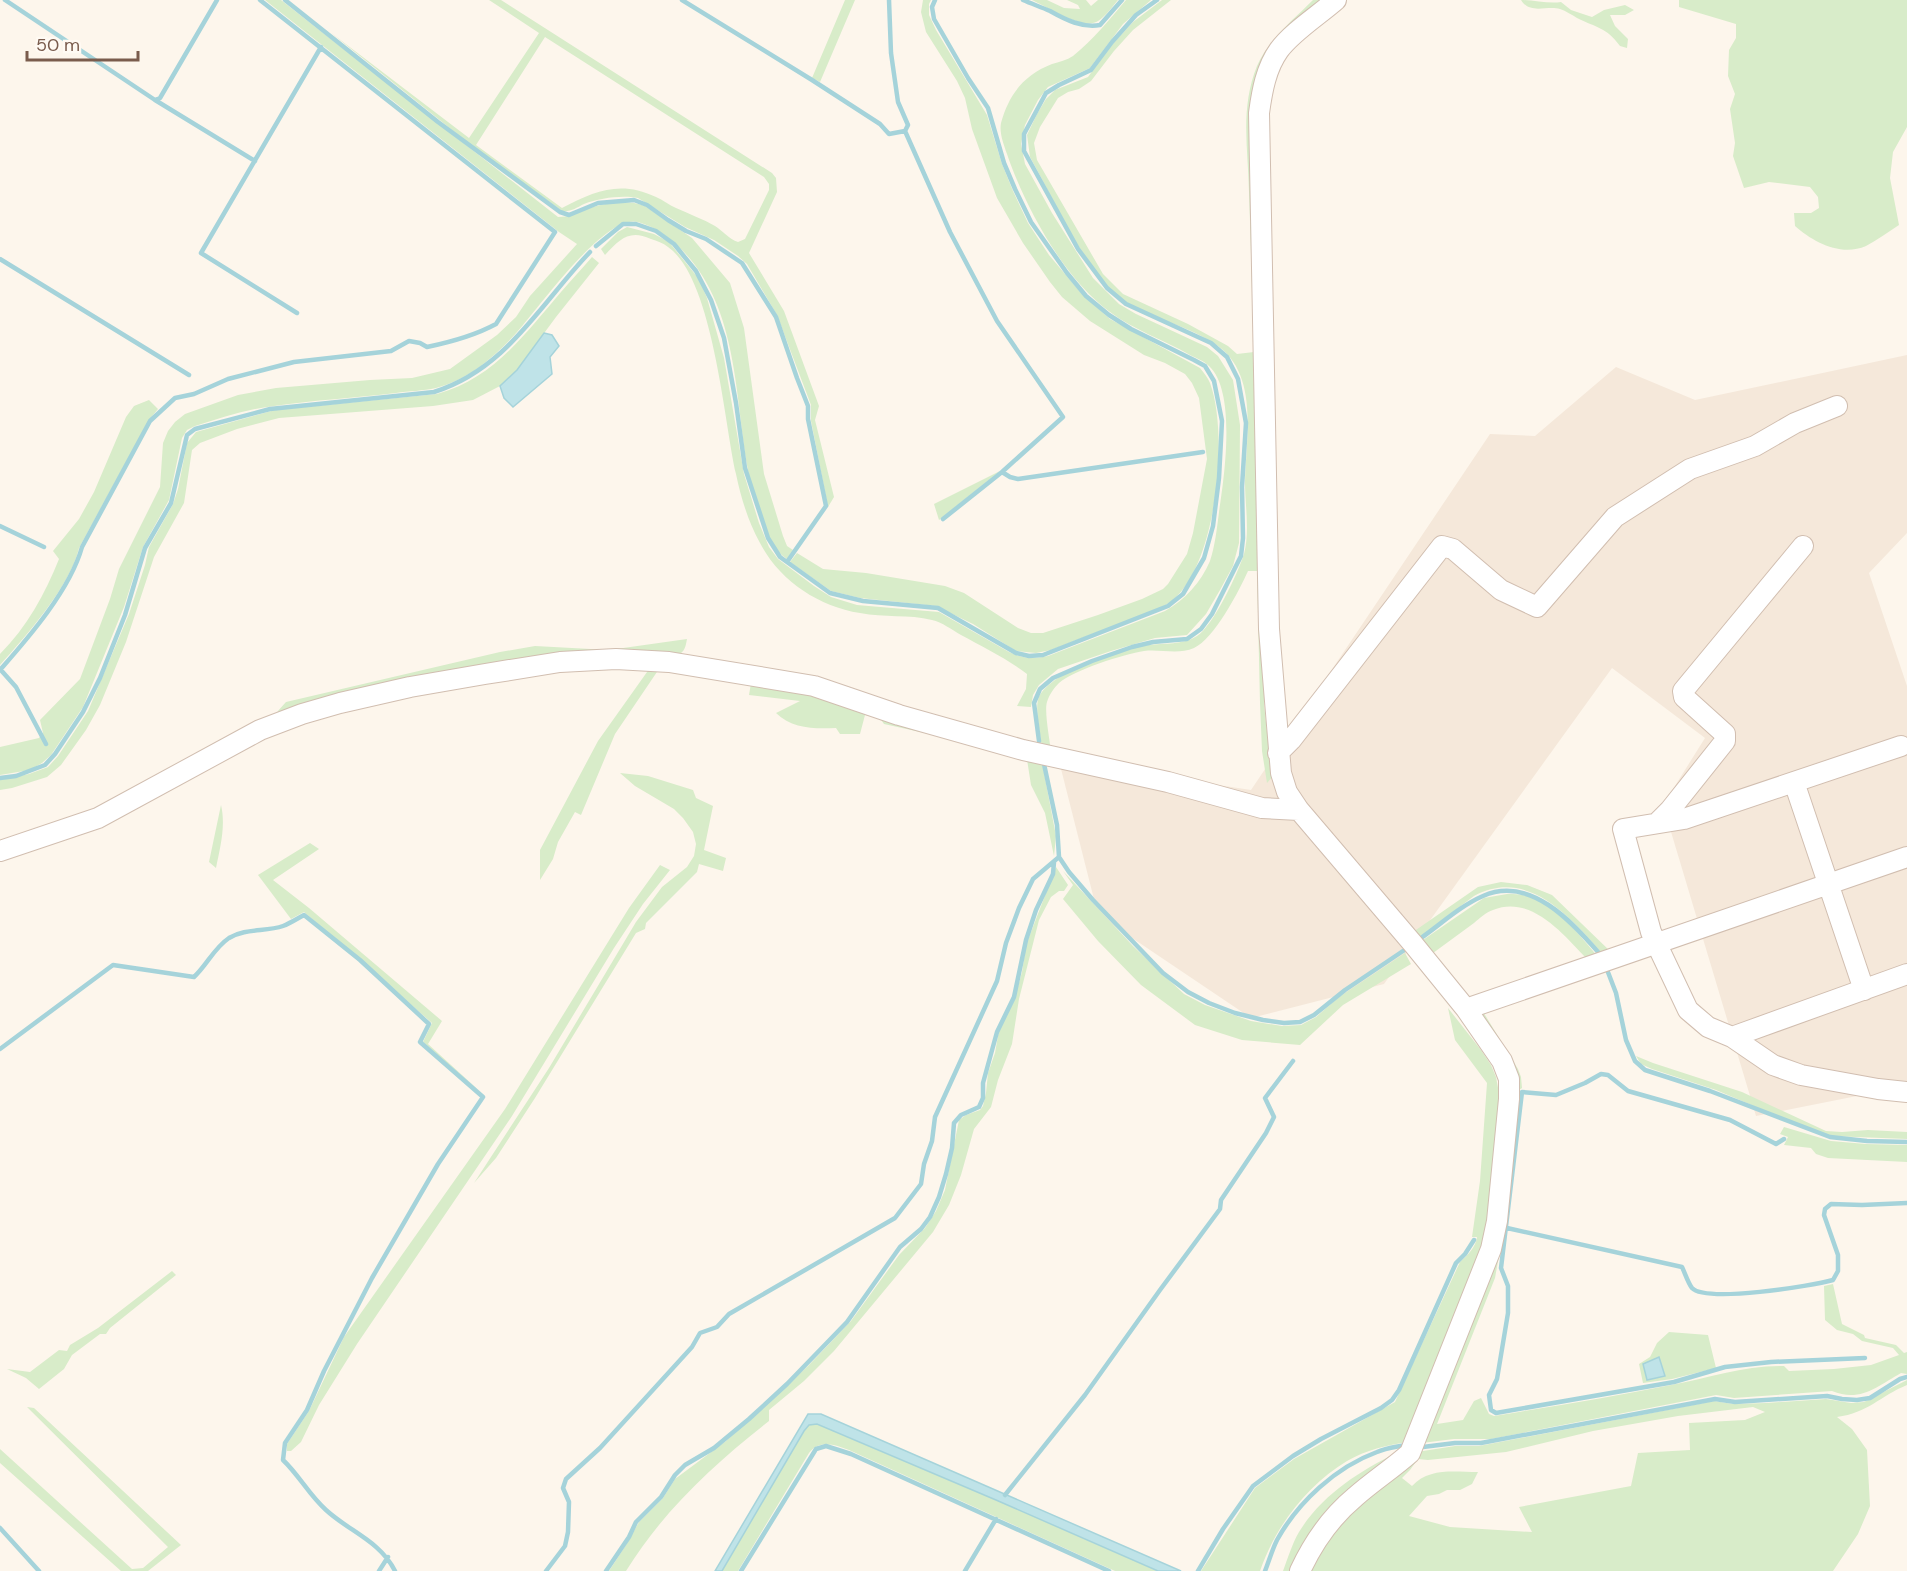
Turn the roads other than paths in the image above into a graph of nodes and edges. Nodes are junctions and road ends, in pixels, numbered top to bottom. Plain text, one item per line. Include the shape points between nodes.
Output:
1 (1336, 0) edge
2 (1838, 406) dead end
3 (1803, 546) dead end
4 (1901, 746) dead end
5 (1278, 753) junction
6 (1794, 782) junction
7 (1299, 810) junction
8 (1657, 823) junction
9 (0, 850) edge
10 (1907, 857) edge
11 (1828, 884) junction
12 (1656, 943) junction
13 (1907, 974) edge
14 (1864, 990) junction
15 (1466, 1009) junction
16 (1732, 1037) junction
17 (1907, 1092) edge
18 (1300, 1571) edge

1 - 5 street via 1280,49 1270,65 1259,112 1269,629
2 - 5 street via 1795,423 1755,446 1690,470 1615,517 1536,607 1501,590 1453,549 1442,546 1292,741
3 - 8 street via 1683,691 1684,698 1725,734 1725,741
4 - 6 street
5 - 7 street via 1287,792
6 - 8 street via 1684,819
6 - 11 street
7 - 9 street via 1262,808 1168,782 1023,750 814,686 688,665 616,659 560,662 410,687 302,714 260,730 98,818
7 - 15 street
8 - 12 street via 1623,828
10 - 11 street
11 - 12 street
11 - 14 street
12 - 15 street
12 - 16 street via 1688,1011 1708,1027
13 - 14 street
14 - 16 street
15 - 18 street via 1502,1061 1509,1079 1497,1221 1491,1249 1410,1454 1337,1514 1323,1530
16 - 17 street via 1773,1065 1801,1075

